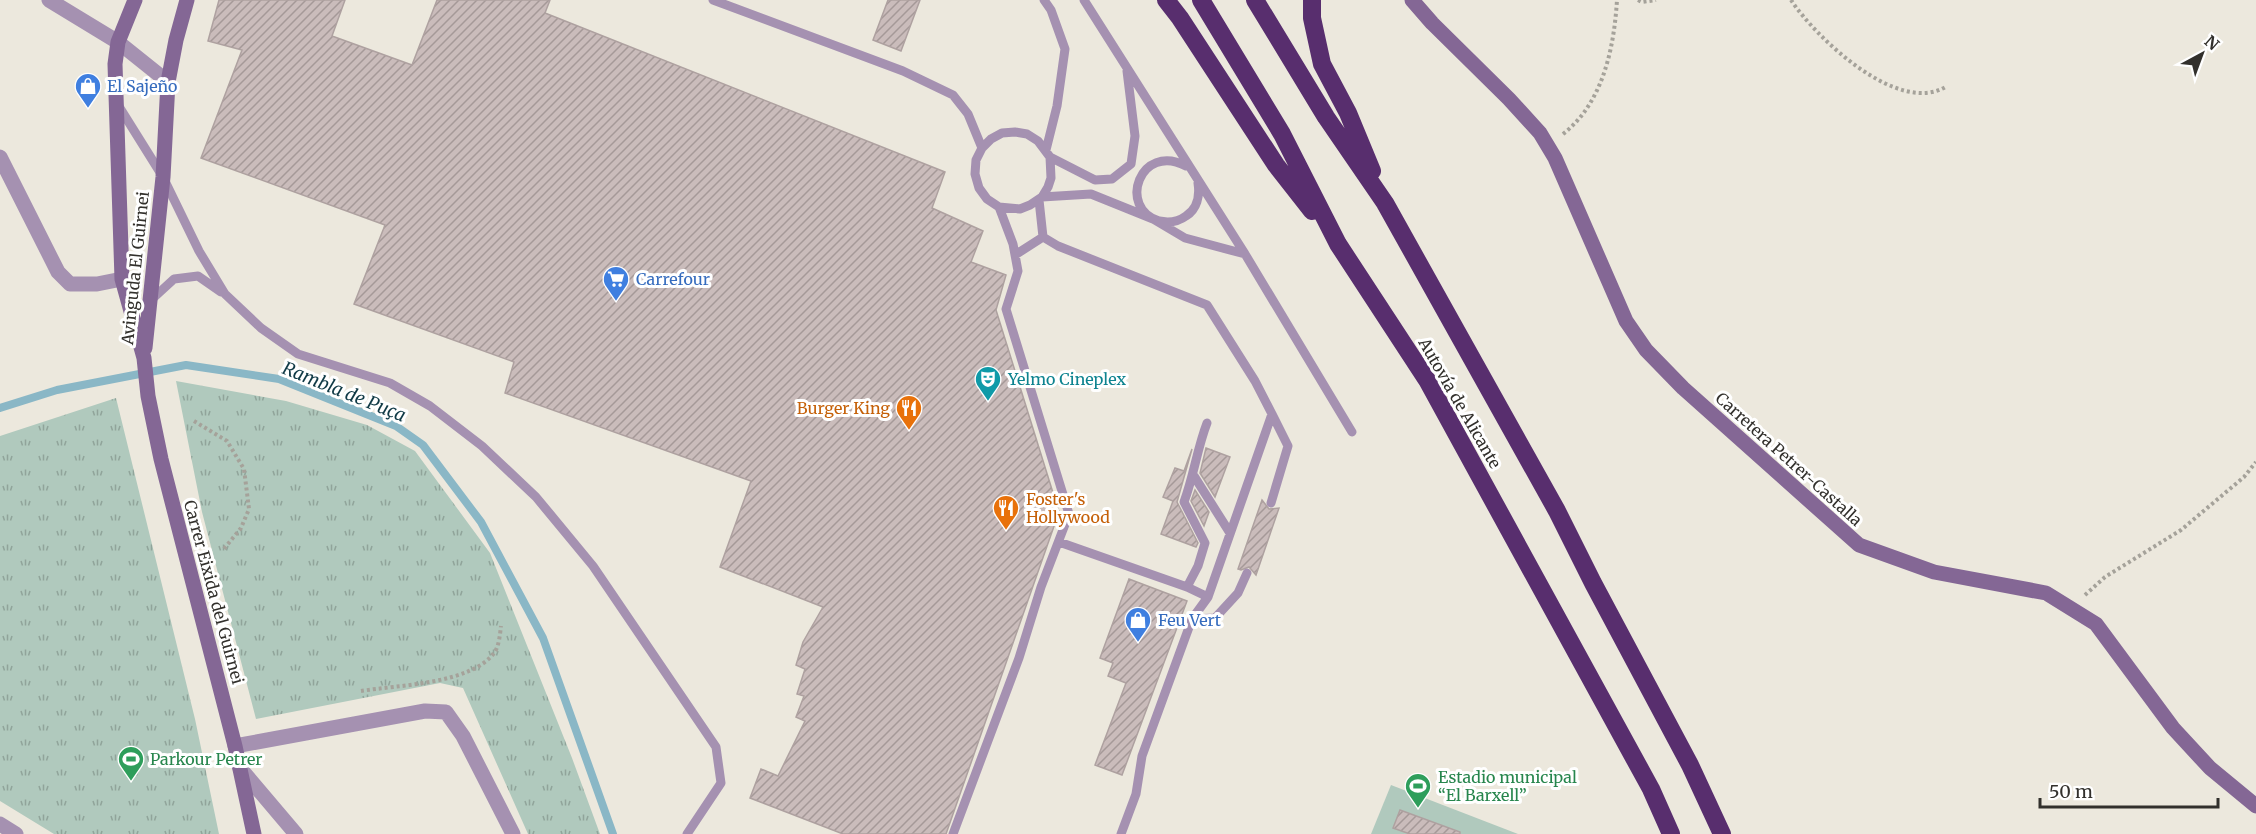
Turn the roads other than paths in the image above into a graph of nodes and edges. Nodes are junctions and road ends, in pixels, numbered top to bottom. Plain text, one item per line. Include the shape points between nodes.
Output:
1 (49, 0) edge
2 (135, 0) edge
3 (187, 0) edge
4 (713, 0) edge
5 (1044, 0) edge
6 (1084, 0) edge
7 (1166, 0) edge
8 (1200, 0) edge
9 (1255, 0) edge
10 (1312, 0) edge
11 (1412, 0) edge
12 (118, 42) junction
13 (1126, 66) junction
14 (168, 82) junction
15 (116, 104) junction
16 (982, 147) junction
17 (1048, 153) junction
18 (0, 157) edge
19 (1131, 164) junction
20 (1148, 166) junction
21 (1188, 167) junction
22 (163, 177) junction
23 (1140, 177) junction
24 (1197, 179) junction
25 (1040, 198) junction
26 (1385, 203) junction
27 (999, 207) junction
28 (1153, 219) junction
29 (1043, 237) junction
30 (1338, 244) junction
31 (1245, 254) junction
32 (1015, 255) junction
33 (122, 279) junction
34 (225, 294) junction
35 (150, 301) junction
36 (144, 358) junction
37 (1272, 414) junction
38 (1207, 423) dead end
39 (1352, 432) dead end
40 (1194, 476) junction
41 (1271, 503) dead end
42 (1230, 532) junction
43 (1059, 542) junction
44 (1247, 573) dead end
45 (1187, 587) junction
46 (1208, 597) junction
47 (1192, 619) junction
48 (235, 746) junction
49 (240, 768) junction
50 (2256, 806) edge
51 (0, 824) edge
52 (16, 834) edge
53 (254, 834) edge
54 (296, 834) edge
55 (513, 834) edge
56 (687, 834) edge
57 (953, 834) edge
58 (1121, 834) edge
59 (1671, 834) edge
60 (1722, 834) edge

1 - 12 street
2 - 12 street, Avinguda El Guirnei
3 - 14 street, Avinguda El Guirnei
4 - 16 lane via 903,71 953,95 968,114
5 - 17 lane via 1065,49
6 - 13 lane
7 - 30 highway via 1276,165
8 - 30 highway, Autovía de Alicante via 1282,134
9 - 26 highway, Autovía de Alicante via 1326,117
10 - 26 highway via 1322,64 1348,112
11 - 50 street, Carretera Petrer-Castalla via 1540,133 1556,158 1626,321 1646,350 1683,388 1859,545 1934,572 2046,593 2096,624 2173,728 2210,768
12 - 14 street
12 - 15 street, Avinguda El Guirnei
13 - 19 lane via 1135,136
13 - 21 lane
14 - 22 street, Avinguda El Guirnei
15 - 22 lane
15 - 33 street, Avinguda El Guirnei
16 - 17 lane via 1002,133 1015,132 1032,138
16 - 27 lane via 975,174 979,188
17 - 19 lane via 1095,180 1112,179
17 - 25 lane via 1051,178
18 - 33 street via 58,272 70,284
19 - 20 lane
19 - 23 lane
20 - 21 lane via 1161,160 1175,160
20 - 23 lane
21 - 24 lane
22 - 34 lane
22 - 35 street, Avinguda El Guirnei
23 - 28 lane via 1138,201
24 - 28 lane via 1197,204 1189,214 1178,221
24 - 31 lane
25 - 27 lane via 1020,209
25 - 28 lane via 1091,194
25 - 29 lane
26 - 60 highway, Autovía de Alicante via 1557,511
27 - 32 lane
28 - 31 lane via 1185,238
29 - 32 lane
29 - 37 lane via 1207,305
30 - 59 highway, Autovía de Alicante via 1427,380 1651,789
31 - 39 lane
32 - 43 lane via 1018,271 1006,309 1069,514
33 - 36 street, Avinguda El Guirnei
34 - 35 lane via 198,276 174,279
34 - 56 lane via 261,328 298,354 390,383 430,406 482,446 536,497 593,566 716,747 721,783
35 - 36 street, Avinguda El Guirnei
36 - 48 street, Carrer Eixida del Guirnei via 161,459
37 - 41 lane via 1288,446
37 - 42 lane
38 - 40 lane
40 - 42 lane
40 - 45 lane via 1184,502 1205,543
42 - 46 lane
43 - 45 lane
43 - 57 lane
44 - 47 lane via 1238,593 1215,618
45 - 46 lane
46 - 47 lane
47 - 58 lane via 1142,756 1136,794
48 - 49 street, Carrer Eixida del Guirnei
48 - 55 street via 425,711 446,712 463,736
49 - 53 street, Carrer Eixida del Guirnei
49 - 54 street
51 - 52 street

